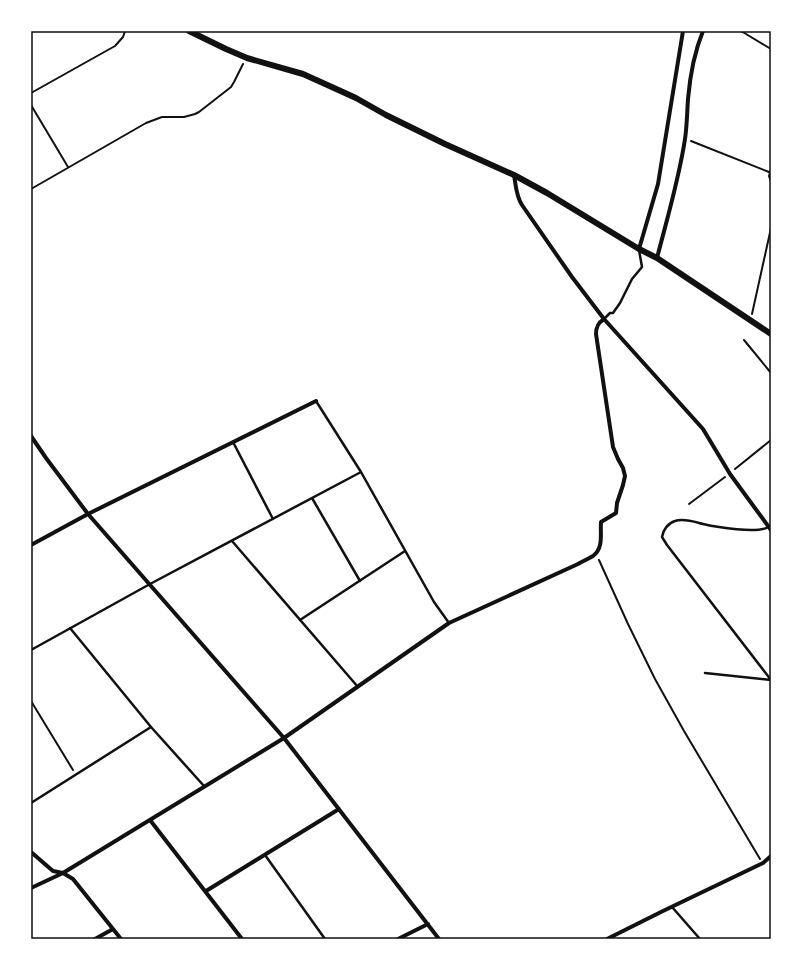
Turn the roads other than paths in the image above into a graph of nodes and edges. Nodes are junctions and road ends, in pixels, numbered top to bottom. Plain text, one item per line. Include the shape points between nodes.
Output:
1 (189, 31) edge
2 (683, 31) edge
3 (703, 31) edge
4 (514, 175) junction
5 (639, 249) junction
6 (657, 258) junction
7 (604, 319) junction
8 (771, 334) edge
9 (316, 401) joint
10 (31, 436) edge
11 (233, 442) junction
12 (361, 472) junction
13 (312, 498) junction
14 (88, 514) junction
15 (273, 519) junction
16 (769, 528) edge
17 (232, 541) junction
18 (31, 545) edge
19 (405, 551) junction
20 (360, 581) junction
21 (150, 584) junction
22 (300, 620) junction
23 (449, 623) junction
24 (70, 628) junction
25 (31, 650) edge
26 (705, 672) dead end
27 (771, 680) edge
28 (358, 687) junction
29 (151, 726) junction
30 (284, 738) junction
31 (204, 787) junction
32 (31, 803) edge
33 (339, 809) junction
34 (150, 820) junction
35 (31, 852) edge
36 (265, 855) junction
37 (771, 856) edge
38 (63, 873) junction
39 (31, 888) edge
40 (206, 892) junction
41 (672, 907) junction
42 (428, 924) junction
43 (113, 929) junction
44 (241, 938) edge
45 (95, 939) edge
46 (121, 939) edge
47 (325, 939) edge
48 (398, 939) edge
49 (440, 939) edge
50 (607, 939) edge
51 (700, 939) edge

1 - 4 street via 247,58 303,74 356,98 386,116
2 - 5 street via 658,184
3 - 6 street via 693,63 685,139 674,194
4 - 5 street
4 - 7 street via 518,199 526,212
5 - 6 street
5 - 7 lane via 642,267 618,307
6 - 8 street
7 - 16 street via 703,429 730,474
7 - 23 street via 596,328 596,334 613,447 625,476 616,513 601,522 600,546 596,553 578,564
9 - 11 street
9 - 12 lane
10 - 14 street
11 - 14 street
11 - 15 lane
12 - 13 lane
12 - 19 lane
13 - 15 lane
13 - 20 lane
14 - 18 street
14 - 21 street
15 - 17 lane
16 - 27 lane via 747,530 685,520 668,525 662,537
17 - 21 lane
17 - 22 lane
19 - 20 lane
19 - 23 lane
20 - 22 lane
21 - 24 lane
21 - 30 street
22 - 28 lane
23 - 28 street
24 - 25 lane
24 - 29 lane
26 - 27 lane
28 - 30 street
29 - 31 lane
29 - 32 lane
30 - 31 street
30 - 33 street
31 - 34 street
33 - 36 street
33 - 42 street
34 - 38 street
34 - 40 street
35 - 38 street via 54,871
36 - 40 street
36 - 47 lane
37 - 41 street via 763,863
38 - 39 street
38 - 43 street via 73,879
40 - 44 street
41 - 50 street
41 - 51 lane
42 - 48 street
42 - 49 street
43 - 45 street
43 - 46 street

